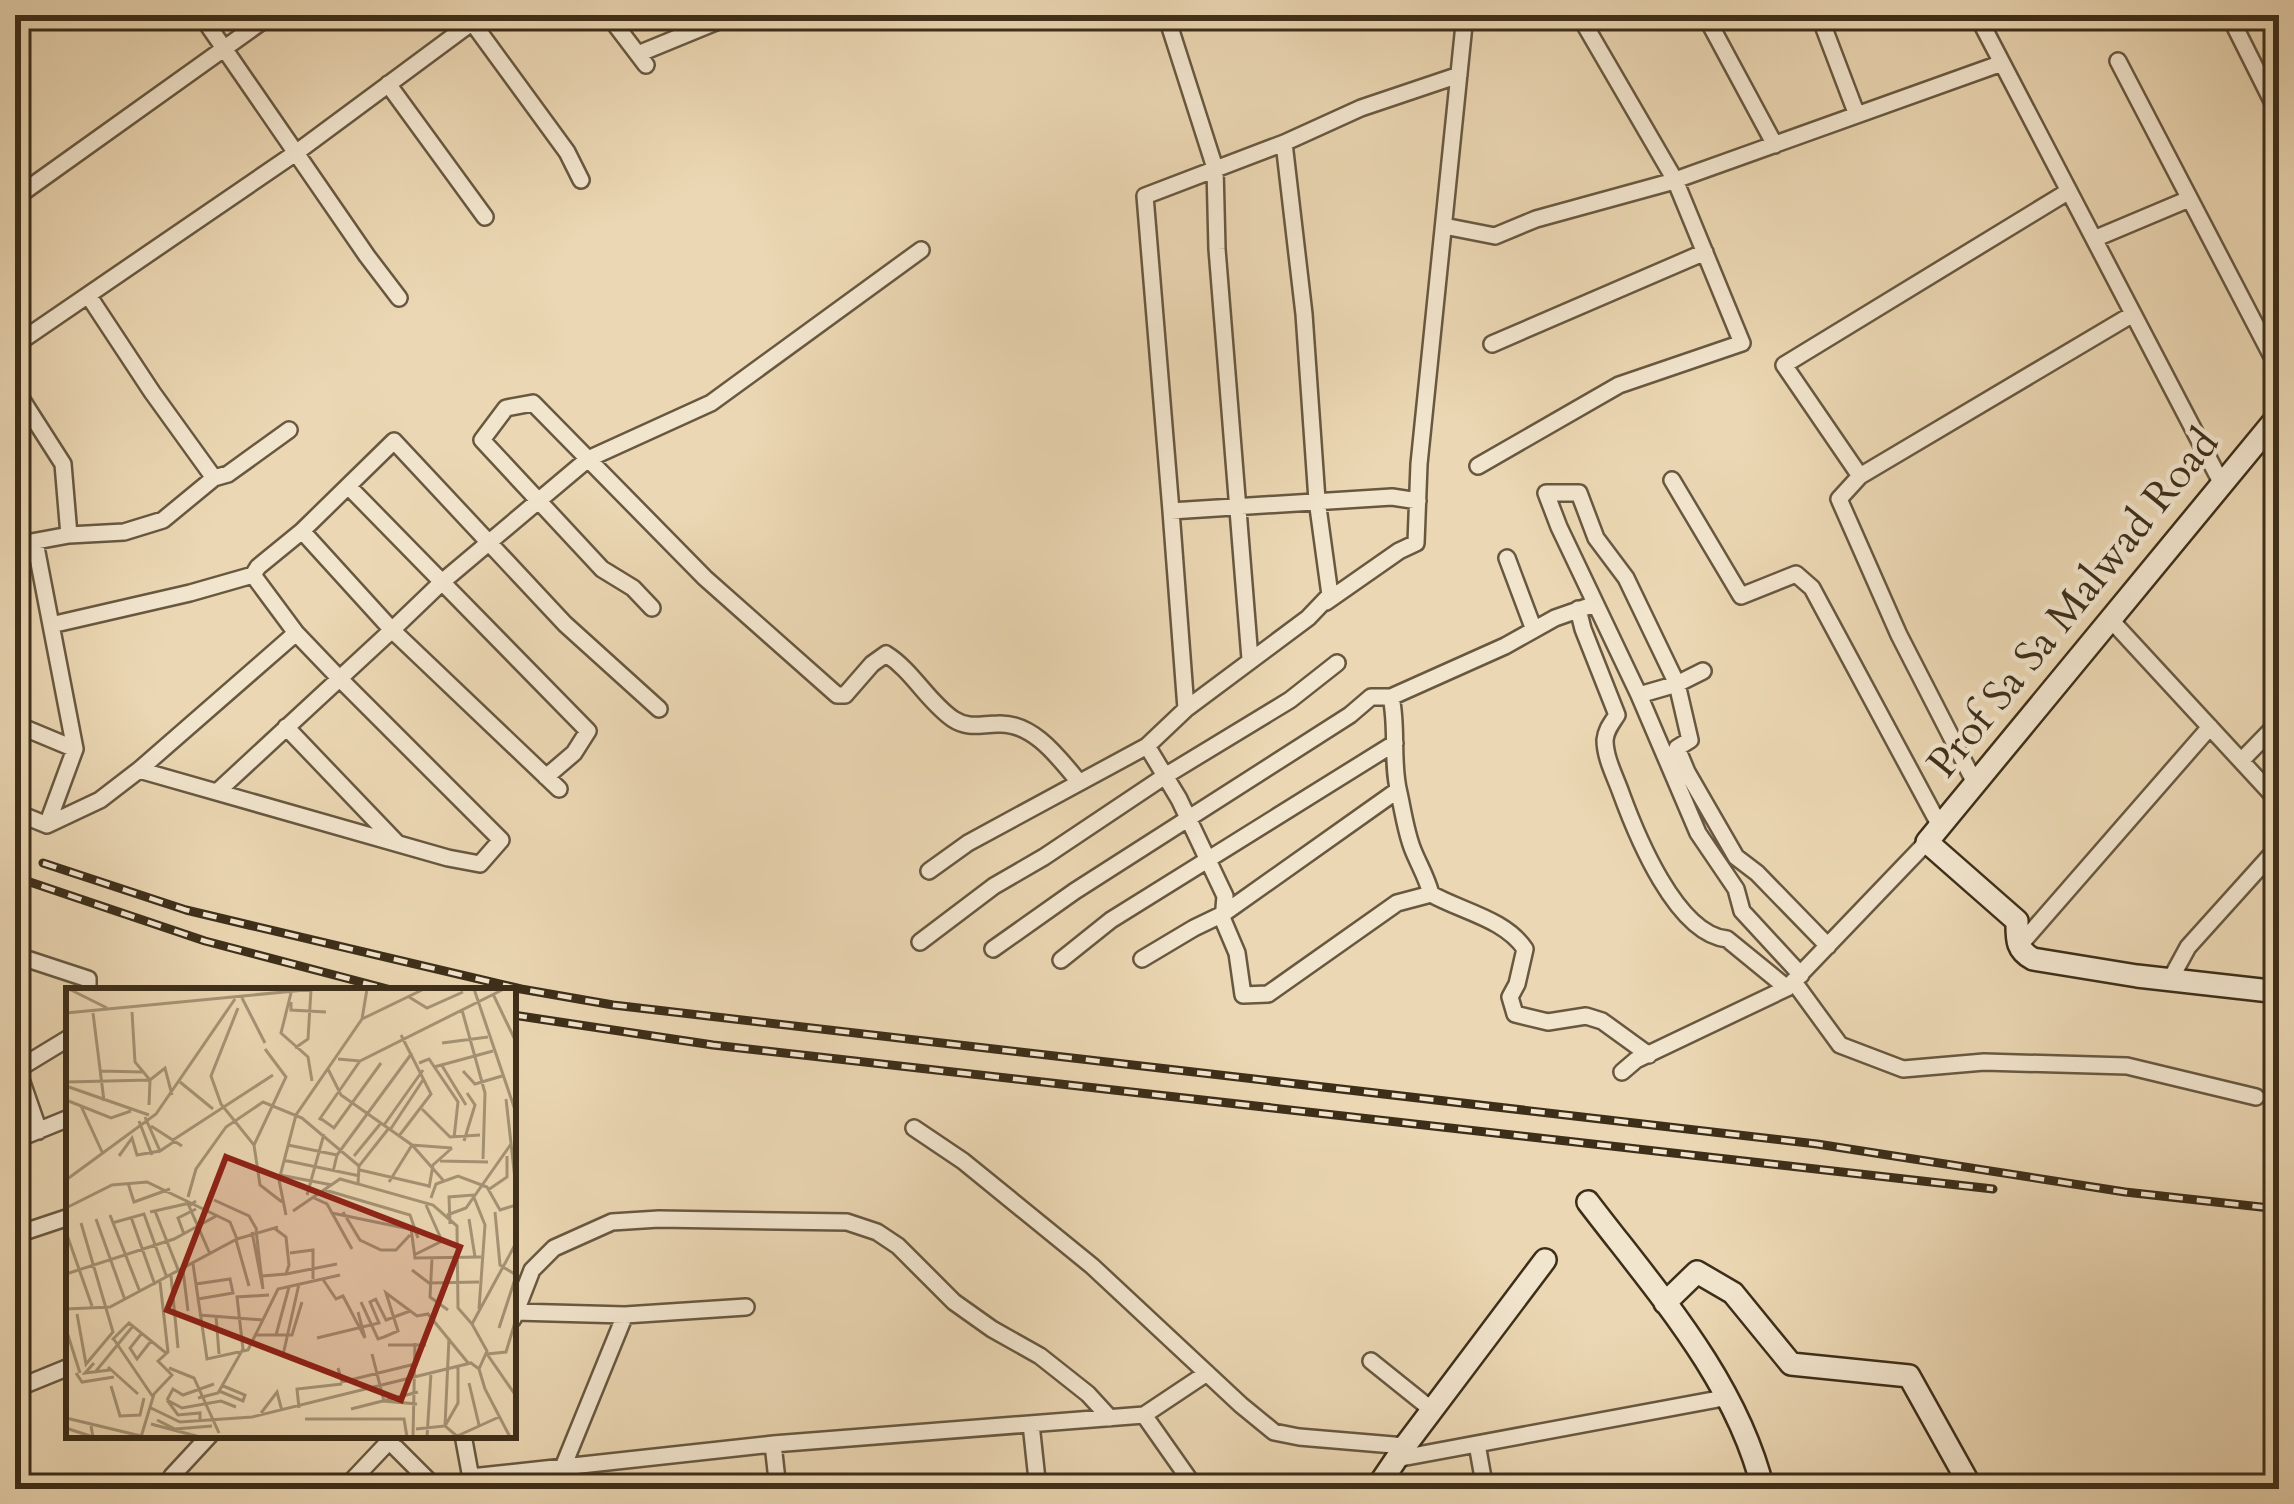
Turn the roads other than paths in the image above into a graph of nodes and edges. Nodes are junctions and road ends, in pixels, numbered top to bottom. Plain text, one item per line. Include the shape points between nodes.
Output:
1 (33, 15) edge
2 (202, 15) edge
3 (272, 15) edge
4 (608, 15) edge
5 (733, 15) edge
6 (1166, 15) edge
7 (1466, 15) edge
8 (1579, 15) edge
9 (1705, 15) edge
10 (1819, 15) edge
11 (1977, 15) edge
12 (2229, 15) edge
13 (477, 19) edge
14 (15, 28) edge
15 (226, 48) junction
16 (2118, 61) dead end
17 (2002, 63) junction
18 (1459, 75) junction
19 (388, 84) junction
20 (1857, 115) junction
21 (2279, 115) edge
22 (1284, 142) junction
23 (1774, 145) junction
24 (297, 152) junction
25 (1215, 168) junction
26 (581, 180) dead end
27 (1675, 180) junction
28 (2069, 191) junction
29 (15, 198) edge
30 (2189, 199) junction
31 (485, 217) dead end
32 (1444, 226) junction
33 (2094, 238) junction
34 (921, 250) dead end
35 (1705, 252) junction
36 (88, 295) junction
37 (399, 298) dead end
38 (2133, 314) junction
39 (1492, 344) dead end
40 (15, 345) edge
41 (2279, 370) edge
42 (15, 389) edge
43 (2279, 415) edge
44 (290, 430) dead end
45 (2271, 443) edge
46 (589, 458) junction
47 (1478, 466) dead end
48 (1860, 476) junction
49 (214, 478) junction
50 (1672, 480) dead end
51 (2222, 484) junction
52 (348, 486) junction
53 (1317, 500) junction
54 (536, 501) junction
55 (1418, 501) junction
56 (1237, 506) junction
57 (1171, 511) junction
58 (302, 531) junction
59 (69, 535) junction
60 (489, 541) junction
61 (35, 542) junction
62 (15, 545) edge
63 (1507, 557) dead end
64 (253, 575) junction
65 (442, 582) junction
66 (1330, 595) junction
67 (1595, 604) junction
68 (652, 608) dead end
69 (1578, 609) junction
70 (2110, 620) junction
71 (51, 625) junction
72 (392, 629) junction
73 (1534, 630) junction
74 (296, 633) junction
75 (1250, 659) junction
76 (1337, 664) dead end
77 (1703, 671) dead end
78 (340, 680) junction
79 (1677, 684) junction
80 (1639, 694) junction
81 (1390, 697) junction
82 (659, 709) dead end
83 (1186, 709) junction
84 (2279, 722) edge
85 (15, 724) edge
86 (286, 727) junction
87 (2210, 727) junction
88 (1395, 743) junction
89 (1147, 746) junction
90 (75, 749) junction
91 (2241, 761) junction
92 (139, 770) junction
93 (1165, 776) junction
94 (546, 777) junction
95 (1079, 782) junction
96 (1975, 784) junction
97 (560, 789) dead end
98 (1398, 790) junction
99 (218, 791) junction
100 (2279, 802) edge
101 (15, 812) edge
102 (1189, 818) junction
103 (47, 825) junction
104 (1934, 834) junction
105 (398, 844) junction
106 (2279, 846) edge
107 (1210, 860) junction
108 (929, 872) dead end
109 (1431, 894) junction
110 (1223, 914) junction
111 (920, 942) dead end
112 (1828, 946) junction
113 (2020, 946) junction
114 (993, 949) dead end
115 (15, 955) edge
116 (1142, 959) dead end
117 (1060, 960) dead end
118 (2170, 980) junction
119 (1794, 981) junction
120 (88, 988) edge
121 (2279, 992) edge
122 (66, 1040) edge
123 (1649, 1055) junction
124 (16, 1065) edge
125 (1622, 1072) dead end
126 (2256, 1097) dead end
127 (66, 1119) edge
128 (914, 1128) dead end
129 (39, 1131) junction
130 (15, 1140) edge
131 (1588, 1202) dead end
132 (66, 1217) edge
133 (18, 1234) edge
134 (1545, 1260) dead end
135 (1665, 1303) junction
136 (746, 1307) dead end
137 (516, 1311) edge
138 (626, 1315) junction
139 (516, 1316) edge
140 (1371, 1361) dead end
141 (66, 1368) edge
142 (1208, 1373) junction
143 (15, 1389) edge
144 (1729, 1397) junction
145 (1432, 1410) junction
146 (1144, 1415) junction
147 (1110, 1418) junction
148 (1031, 1424) junction
149 (207, 1438) edge
150 (392, 1438) edge
151 (465, 1438) edge
152 (772, 1444) junction
153 (1478, 1444) junction
154 (1400, 1452) junction
155 (563, 1467) junction
156 (472, 1483) edge
157 (169, 1489) edge
158 (344, 1489) edge
159 (437, 1489) edge
160 (453, 1489) edge
161 (778, 1489) edge
162 (1038, 1489) edge
163 (1196, 1489) edge
164 (1376, 1489) edge
165 (1484, 1489) edge
166 (1763, 1489) edge
167 (1972, 1489) edge

1 - 14 street
2 - 15 street
3 - 15 street
4 - 5 street via 642,60
6 - 25 street
7 - 18 street
8 - 27 street
9 - 23 street
10 - 20 street
11 - 17 street
12 - 21 street
13 - 19 street
13 - 26 street
15 - 24 street
15 - 29 street
16 - 30 street
17 - 20 street
17 - 28 street
18 - 22 street
18 - 32 street
19 - 24 street
19 - 31 street
20 - 23 street
22 - 25 street
22 - 53 street
23 - 27 street
24 - 36 street
24 - 37 street
25 - 56 street
25 - 57 street via 1144,196
27 - 32 street via 1495,236
27 - 35 street
28 - 33 street
28 - 48 street via 1784,365
30 - 33 street
30 - 41 street
32 - 55 street
33 - 38 street
34 - 46 street via 711,403
35 - 39 street
35 - 47 street via 1742,343 1619,385
36 - 40 street
36 - 49 street
38 - 48 street
38 - 51 street
42 - 59 street via 63,464
43 - 45 street, Prof Sa Sa Malwad Road
44 - 49 street
45 - 51 street, Prof Sa Sa Malwad Road
46 - 54 street
46 - 54 street via 533,403 506,408 482,440
46 - 95 street via 705,578 837,694 886,654 954,721 1023,728
48 - 96 street via 1839,499
49 - 59 street via 163,520
50 - 104 street via 1741,596 1796,574 1812,588
51 - 70 street, Prof Sa Sa Malwad Road
52 - 58 street
52 - 60 street via 394,441
52 - 65 street
53 - 55 street
53 - 56 street
53 - 66 street
54 - 60 street
54 - 68 street
55 - 66 street via 1416,542 1326,602
56 - 57 street
56 - 75 street
57 - 83 street
58 - 64 street
58 - 72 street
59 - 61 street
60 - 65 street
60 - 82 street
61 - 62 street
61 - 71 street
63 - 73 street
64 - 71 street
64 - 74 street
65 - 72 street
65 - 94 street via 588,731
66 - 75 street
67 - 69 street
67 - 79 street via 1546,493 1579,493
67 - 80 street
69 - 73 street
69 - 119 street via 1617,715 1605,733 1606,753 1646,855 1689,918
70 - 87 street
70 - 96 street, Prof Sa Sa Malwad Road
71 - 90 street
72 - 78 street
72 - 94 street
73 - 81 street
74 - 78 street
74 - 92 street
75 - 83 street
76 - 93 street
77 - 79 street
78 - 86 street
78 - 105 street via 501,840 480,864
79 - 80 street
79 - 112 street via 1690,740 1677,748 1718,828 1736,857
80 - 119 street via 1698,833
81 - 88 street
81 - 102 street via 1371,697
83 - 89 street
84 - 91 street
85 - 90 street
86 - 99 street
86 - 105 street
87 - 91 street
87 - 113 street
88 - 98 street
88 - 107 street
89 - 93 street
89 - 95 street
90 - 103 street
91 - 100 street
92 - 99 street
92 - 103 street
93 - 102 street
93 - 111 street
94 - 97 street
95 - 108 street
96 - 104 street, Prof Sa Sa Malwad Road
98 - 109 street
98 - 110 street
99 - 105 street
101 - 103 street
102 - 107 street
102 - 114 street
104 - 112 street
104 - 113 street via 2018,921
106 - 118 street via 2188,947
107 - 110 street via 1225,896
107 - 117 street
109 - 110 street via 1397,903 1268,994 1244,995
109 - 123 street via 1517,937 1525,949 1510,997 1515,1014 1548,1022 1586,1016
110 - 116 street
112 - 119 street
113 - 118 street via 2045,962
115 - 120 street via 88,979
118 - 121 street
119 - 123 street
119 - 126 street via 1840,1046 1903,1069 2127,1066
122 - 124 street
123 - 125 street
124 - 129 street
127 - 129 street
128 - 142 street via 1092,1266
129 - 130 street
131 - 135 street
132 - 133 street
134 - 145 street
135 - 144 street
135 - 167 street via 1697,1272 1733,1294 1791,1364 1909,1376
136 - 138 street
137 - 147 street via 532,1270 554,1248 612,1222 847,1222 898,1246 954,1302 1040,1356
138 - 139 street
138 - 155 street
140 - 145 street
141 - 143 street
142 - 146 street
142 - 154 street via 1274,1432
144 - 153 street
144 - 166 street
145 - 154 street
146 - 147 street
146 - 163 street
147 - 148 street
148 - 152 street
148 - 162 street
149 - 157 street
150 - 158 street
150 - 159 street
151 - 156 street
152 - 155 street
152 - 161 street
153 - 154 street
153 - 165 street
154 - 164 street
155 - 156 street
156 - 160 street

